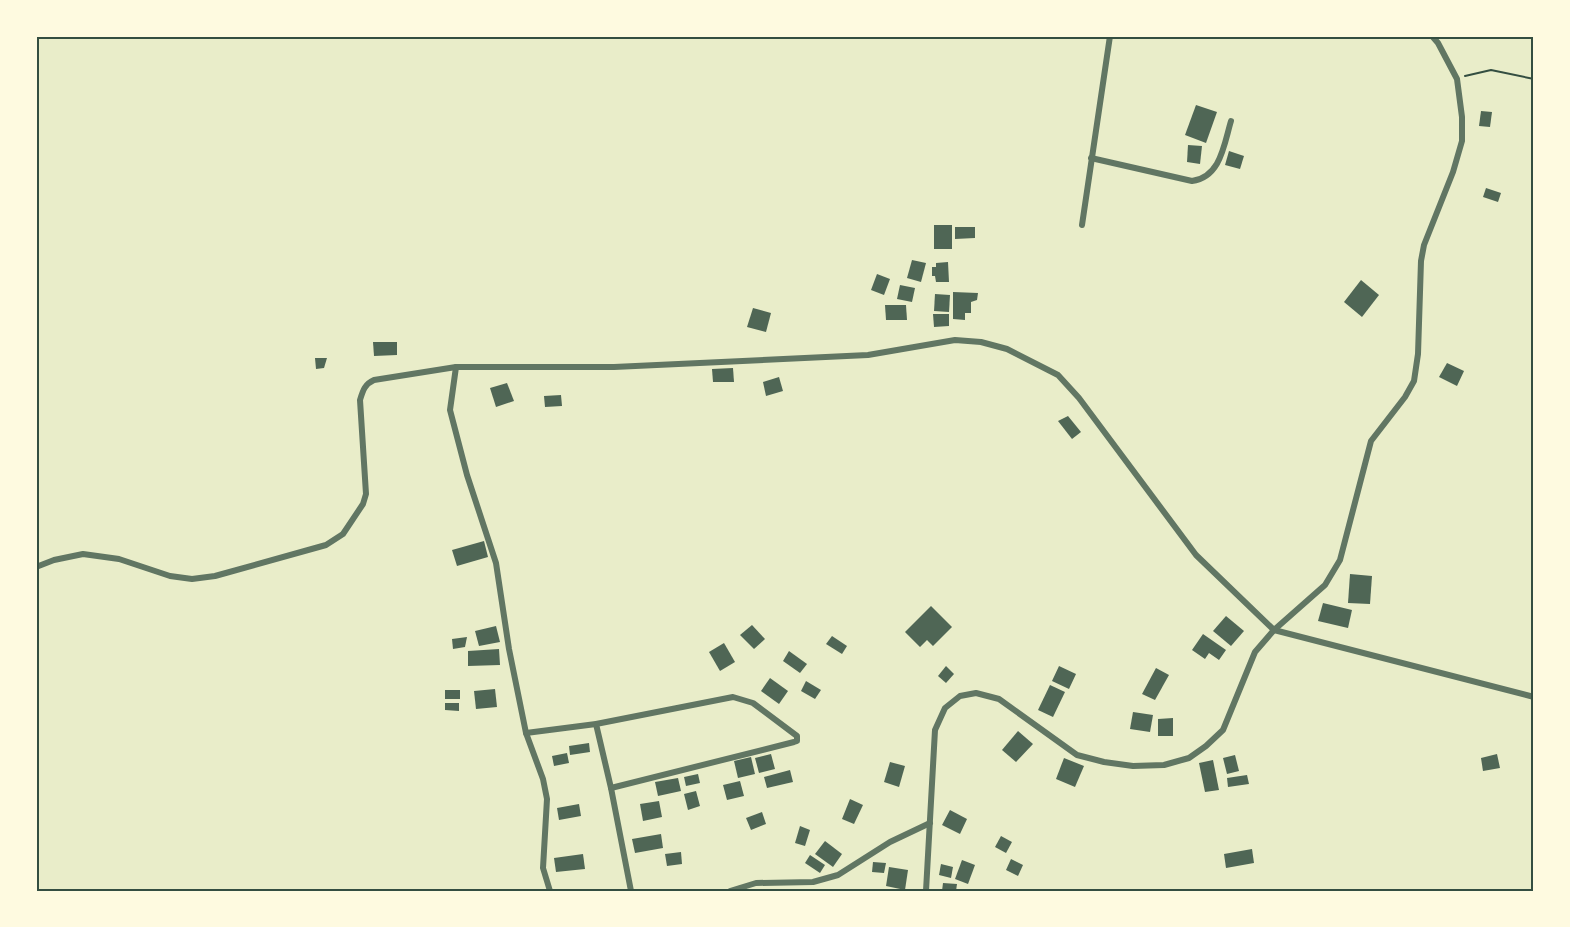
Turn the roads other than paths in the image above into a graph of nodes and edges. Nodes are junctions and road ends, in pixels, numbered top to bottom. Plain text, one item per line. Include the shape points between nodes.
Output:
1 (1110, 36) edge
2 (1432, 36) edge
3 (1231, 121) dead end
4 (1091, 158) junction
5 (1082, 225) dead end
6 (456, 367) junction
7 (36, 567) edge
8 (1274, 630) junction
9 (1534, 697) edge
10 (596, 724) junction
11 (526, 733) junction
12 (611, 788) junction
13 (930, 823) junction
14 (756, 883) junction
15 (550, 891) edge
16 (631, 891) edge
17 (730, 891) edge
18 (757, 891) edge
19 (926, 891) edge

1 - 4 street
2 - 8 street via 1457,79 1462,141 1424,245 1414,381 1371,441 1340,560 1331,577
3 - 4 street via 1219,161 1208,177 1201,180
4 - 5 street
6 - 7 street via 368,383 360,400 366,494 343,534 326,545 192,579 119,559 83,554
6 - 8 street via 614,367 868,355 956,340 1007,349 1058,375 1196,555
6 - 11 street via 450,410 496,563
8 - 9 street
8 - 13 street via 1255,652 1223,730 1189,758 1164,765 1133,766 1077,755 999,699 976,693 960,696 945,708 935,730
10 - 11 street
10 - 12 street
10 - 12 street via 733,697 753,703 796,736 794,742
11 - 15 street via 547,799 543,868
12 - 16 street
13 - 14 street via 890,842 838,875 813,882
13 - 19 street
14 - 17 street
14 - 18 street

